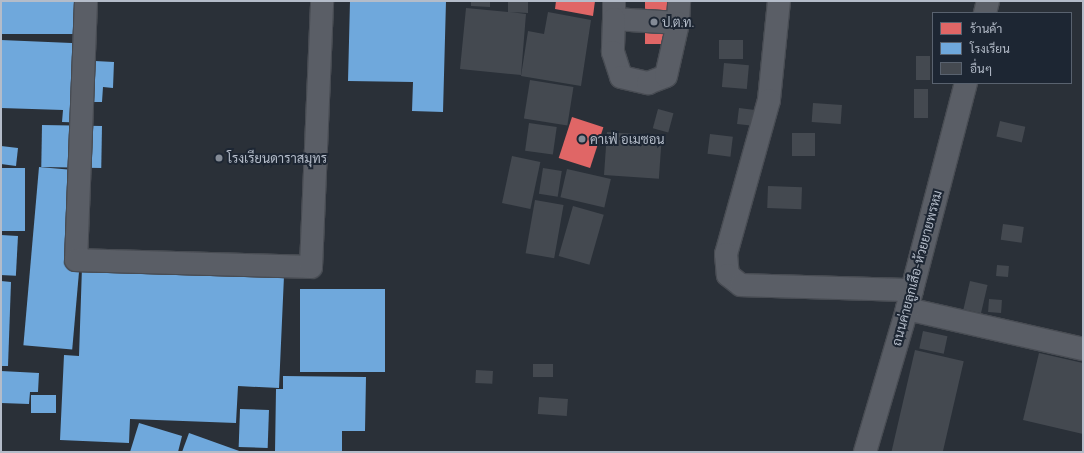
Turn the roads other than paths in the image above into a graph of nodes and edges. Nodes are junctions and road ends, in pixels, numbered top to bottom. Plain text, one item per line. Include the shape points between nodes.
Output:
1 (86, 1) edge
2 (322, 1) edge
3 (679, 1) edge
4 (779, 1) edge
5 (988, 1) edge
6 (614, 10) edge
7 (985, 12) edge
8 (678, 23) junction
9 (966, 84) edge
10 (909, 300) junction
11 (1083, 349) edge
12 (865, 452) edge

1 - 2 street via 76,260 311,267
3 - 8 street
4 - 10 street via 769,100 726,254 728,275 742,285
5 - 7 street
6 - 8 street
6 - 8 street via 613,52 621,77 648,84 666,76
9 - 10 street, ถนนค่ายลูกเสึอ-ห้วยยายพรหม
10 - 11 street
10 - 12 street, ถนนค่ายลูกเสึอ-ห้วยยายพรหม

